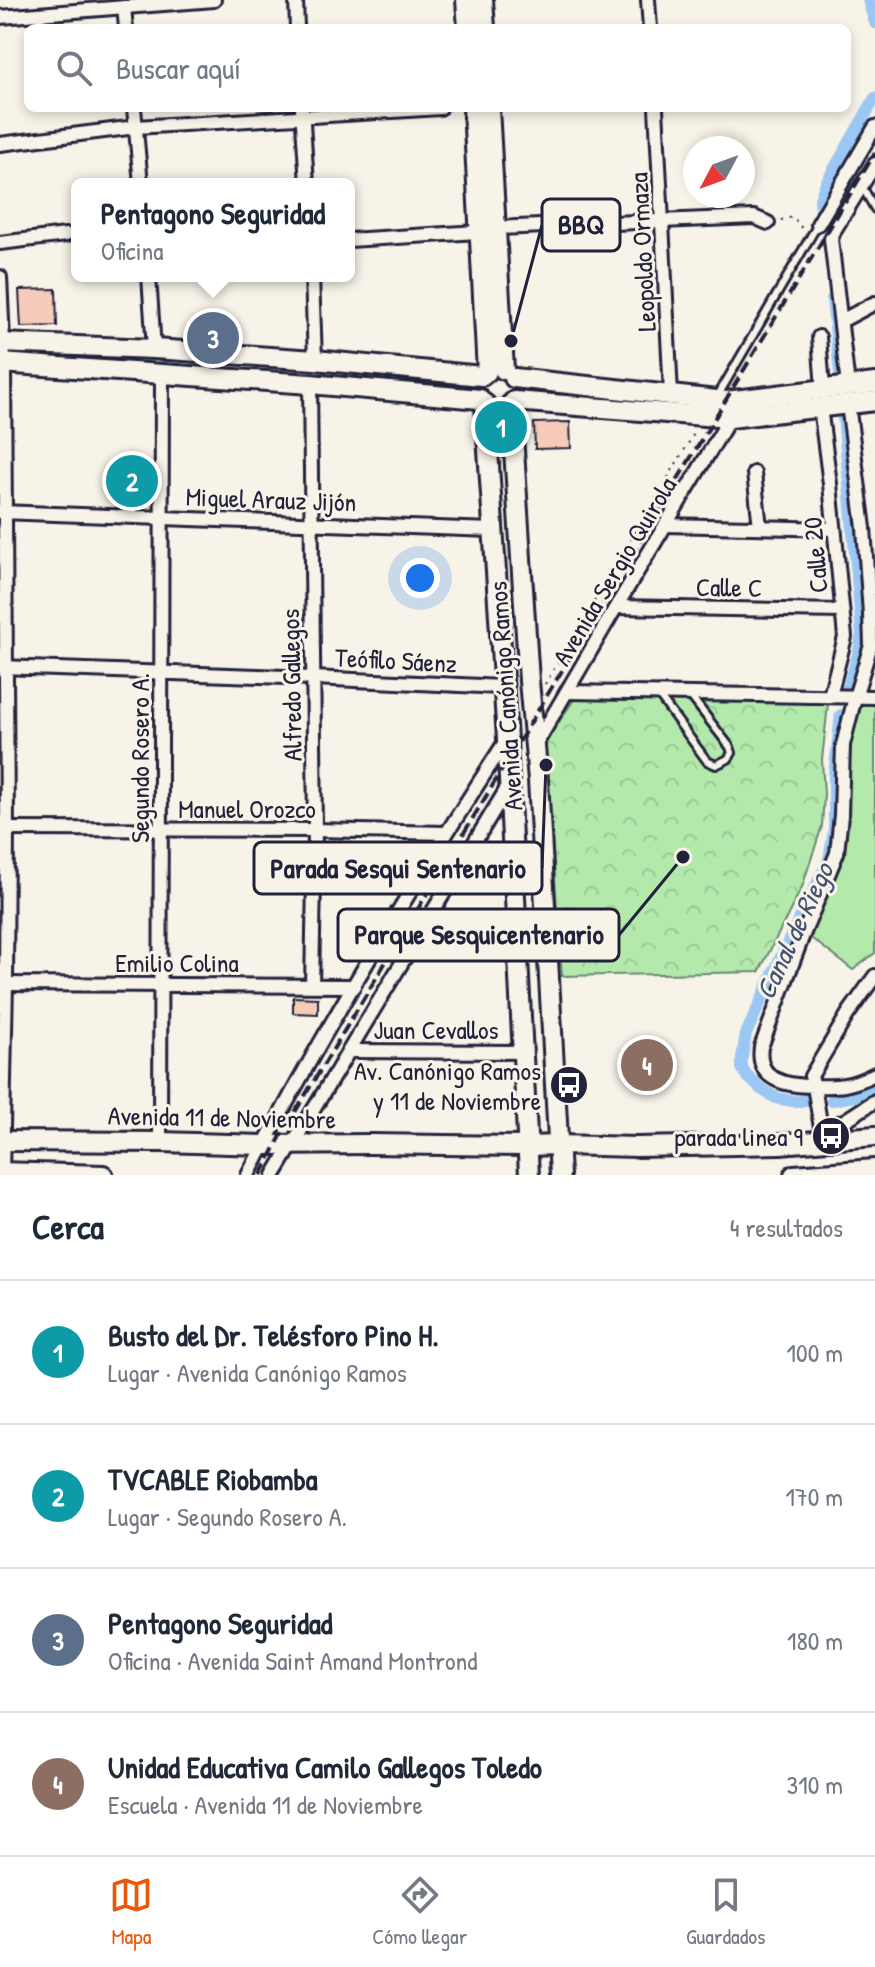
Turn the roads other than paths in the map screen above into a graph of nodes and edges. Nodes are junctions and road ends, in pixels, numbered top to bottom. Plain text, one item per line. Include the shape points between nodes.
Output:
1 (214, 0) edge
2 (296, 0) edge
3 (466, 0) edge
4 (483, 0) edge
5 (648, 0) edge
6 (179, 1) edge
7 (124, 7) junction
8 (0, 17) edge
9 (126, 24) edge
10 (297, 24) edge
11 (468, 24) edge
12 (485, 24) edge
13 (650, 24) edge
14 (134, 112) edge
15 (330, 112) edge
16 (473, 112) edge
17 (489, 112) edge
18 (656, 112) edge
19 (302, 113) edge
20 (136, 127) junction
21 (875, 127) edge
22 (0, 144) edge
23 (875, 164) edge
24 (140, 178) edge
25 (307, 178) edge
26 (862, 186) junction
27 (875, 209) edge
28 (663, 221) junction
29 (768, 223) dead end
30 (487, 230) junction
31 (814, 230) joint
32 (66, 235) dead end
33 (355, 240) edge
34 (0, 243) edge
35 (0, 277) edge
36 (149, 282) edge
37 (312, 282) edge
38 (875, 303) edge
39 (841, 321) junction
40 (819, 337) dead end
41 (2, 343) edge
42 (154, 349) junction
43 (315, 360) junction
44 (2, 363) edge
45 (162, 373) junction
46 (497, 374) junction
47 (875, 383) edge
48 (310, 384) junction
49 (671, 394) junction
50 (848, 395) junction
51 (822, 398) junction
52 (715, 400) junction
53 (875, 401) edge
54 (482, 402) junction
55 (512, 403) junction
56 (730, 418) junction
57 (754, 473) dead end
58 (2, 512) edge
59 (162, 518) junction
60 (312, 522) junction
61 (665, 525) junction
62 (760, 527) junction
63 (869, 528) edge
64 (834, 529) junction
65 (492, 530) junction
66 (616, 607) junction
67 (842, 611) junction
68 (873, 614) edge
69 (2, 668) edge
70 (161, 672) junction
71 (313, 678) junction
72 (502, 687) junction
73 (568, 692) junction
74 (657, 693) junction
75 (689, 694) junction
76 (830, 696) junction
77 (855, 697) junction
78 (875, 697) edge
79 (507, 739) junction
80 (535, 746) junction
81 (538, 780) junction
82 (509, 785) junction
83 (3, 829) edge
84 (161, 830) junction
85 (315, 830) junction
86 (446, 833) junction
87 (875, 976) edge
88 (3, 984) edge
89 (160, 984) junction
90 (312, 985) junction
91 (354, 986) junction
92 (349, 1051) junction
93 (524, 1052) junction
94 (875, 1074) edge
95 (814, 1086) junction
96 (875, 1101) edge
97 (822, 1136) junction
98 (875, 1136) edge
99 (2, 1141) edge
100 (160, 1142) junction
101 (264, 1145) junction
102 (292, 1145) junction
103 (558, 1145) junction
104 (528, 1146) junction
105 (875, 1169) edge
106 (2, 1173) edge
107 (103, 1175) edge
108 (248, 1175) edge
109 (274, 1175) edge
110 (529, 1175) edge
111 (560, 1175) edge
112 (794, 1175) edge

1 - 6 street
2 - 10 street
3 - 11 main road
4 - 12 main road
5 - 13 street
6 - 7 street
7 - 8 street
7 - 9 street
14 - 20 street
15 - 19 street
16 - 30 main road, Avenida Canónigo Ramos
17 - 30 main road, Avenida Canónigo Ramos
18 - 28 street, Leopoldo Ormaza
19 - 20 street
19 - 25 street
20 - 22 street
20 - 24 street
21 - 31 street
23 - 26 street
26 - 27 lane
26 - 39 street, Calle 20 via 832,235
28 - 29 street via 754,217
28 - 30 street
28 - 49 street, Leopoldo Ormaza
30 - 33 street
30 - 46 main road, Avenida Canónigo Ramos
31 - 52 lane
32 - 34 street
35 - 41 street
36 - 42 street
37 - 43 street
38 - 39 street
39 - 50 street, Calle 20
40 - 51 street, Calle 20
41 - 42 main road
41 - 44 street
42 - 43 main road
43 - 46 main road
44 - 45 main road
44 - 58 street
45 - 48 main road
45 - 59 street, Segundo Rosero A.
46 - 49 main road
46 - 54 main road, Avenida Canónigo Ramos via 477,390
46 - 55 main road, Avenida Canónigo Ramos via 518,390
47 - 50 main road
48 - 54 main road
48 - 60 street, Alfredo Gallegos
49 - 52 main road
50 - 51 main road
50 - 53 main road
50 - 63 street, Calle 20
51 - 52 main road
51 - 56 main road
51 - 64 street, Calle 20
54 - 55 main road via 498,409
54 - 65 main road, Avenida Canónigo Ramos
55 - 56 main road
55 - 80 main road, Avenida Canónigo Ramos
56 - 61 street, Avenida Sergio Quirola
57 - 62 street
58 - 59 street, Miguel Arauz Jijón
58 - 69 street
59 - 60 street, Miguel Arauz Jijón
59 - 70 street, Segundo Rosero A.
60 - 65 street, Miguel Arauz Jijón
60 - 71 street, Alfredo Gallegos
61 - 62 street
61 - 66 street, Avenida Sergio Quirola
62 - 64 street
63 - 68 street, Calle 20
64 - 67 street, Calle 20
65 - 72 main road, Avenida Canónigo Ramos
66 - 67 street, Calle C
66 - 73 street, Avenida Sergio Quirola
67 - 76 street, Calle 20 via 845,637
68 - 77 street, Calle 20 via 871,645
69 - 70 street, Teófilo Sáenz
69 - 83 street
70 - 71 street, Teófilo Sáenz
70 - 84 street, Segundo Rosero A.
71 - 72 street, Teófilo Sáenz
71 - 85 street, Alfredo Gallegos
72 - 79 main road, Avenida Canónigo Ramos
73 - 74 street
73 - 80 street, Avenida Sergio Quirola
74 - 75 street
74 - 75 lane via 707,761 722,763 732,753 730,747
75 - 76 street
76 - 77 street
77 - 78 street
77 - 95 street, Calle 20 via 843,745 837,853 759,1057 772,1079
79 - 82 main road, Avenida Canónigo Ramos
79 - 86 street
80 - 81 main road, Avenida Canónigo Ramos
81 - 82 main road
81 - 103 main road, Avenida Canónigo Ramos
82 - 92 street
82 - 93 main road, Avenida Canónigo Ramos
83 - 84 street, Manuel Orozco
83 - 88 street
84 - 85 street, Manuel Orozco
84 - 89 street, Segundo Rosero A.
85 - 86 street, Manuel Orozco
85 - 90 street, Alfredo Gallegos
86 - 91 street
87 - 95 street via 811,1076
88 - 89 street, Emilio Colina
88 - 99 street
89 - 90 street, Emilio Colina
89 - 100 street, Segundo Rosero A.
90 - 91 street, Emilio Colina
91 - 101 street
92 - 93 street, Juan Cevallos
92 - 102 street
93 - 104 main road, Avenida Canónigo Ramos
94 - 95 street via 840,1087
95 - 97 street
96 - 97 street
97 - 98 main road, Avenida 11 de Noviembre
97 - 103 main road, Avenida 11 de Noviembre via 780,1144
99 - 100 main road, Avenida 11 de Noviembre
99 - 106 street
100 - 101 main road, Avenida 11 de Noviembre
101 - 102 main road, Avenida 11 de Noviembre
101 - 108 street
102 - 104 main road, Avenida 11 de Noviembre
102 - 109 street
103 - 104 main road, Avenida 11 de Noviembre
103 - 111 main road, Avenida Canónigo Ramos
104 - 110 main road, Avenida Canónigo Ramos
105 - 112 main road
106 - 107 main road

